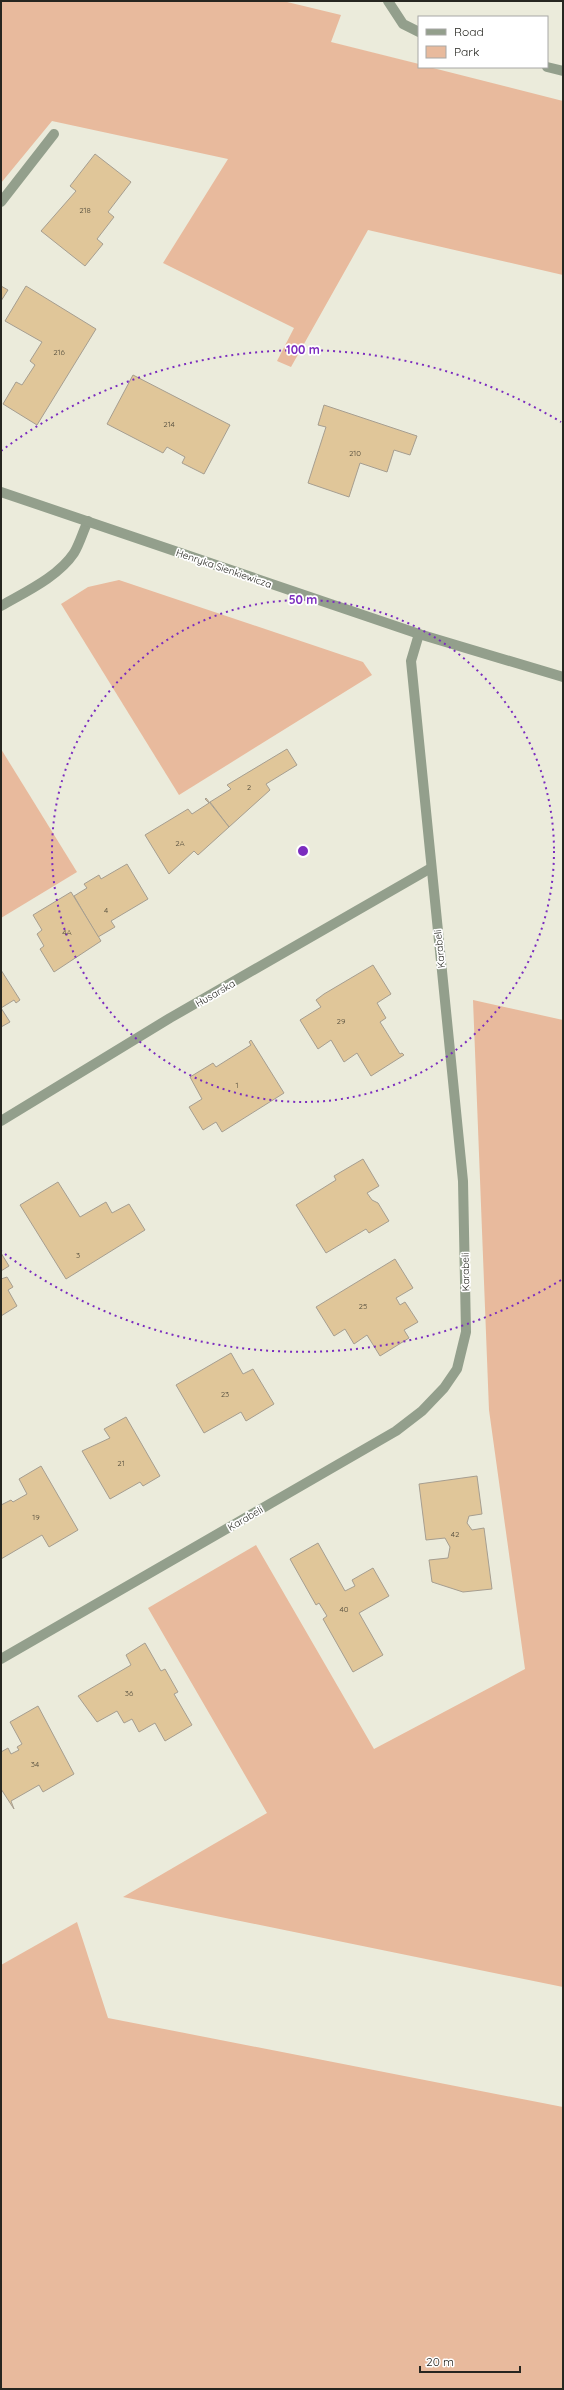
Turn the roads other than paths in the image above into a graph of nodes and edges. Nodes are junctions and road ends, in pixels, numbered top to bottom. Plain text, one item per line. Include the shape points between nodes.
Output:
1 (388, 1) edge
2 (418, 32) edge
3 (548, 67) edge
4 (563, 71) edge
5 (54, 134) dead end
6 (1, 202) edge
7 (1, 492) edge
8 (88, 521) junction
9 (1, 606) edge
10 (419, 634) junction
11 (563, 677) edge
12 (431, 868) junction
13 (1, 1121) edge
14 (1, 1659) edge

1 - 2 street via 403,24
3 - 4 street
5 - 6 street
7 - 8 street, Henryka Sienkiewicza
8 - 9 street via 74,552 62,566
8 - 10 street, Henryka Sienkiewicza
10 - 11 street, Henryka Sienkiewicza
10 - 12 street, Karabeli via 411,661
12 - 13 street, Husarska via 170,1018
12 - 14 street, Karabeli via 462,1181 466,1332 457,1369 444,1388 422,1411 396,1432

